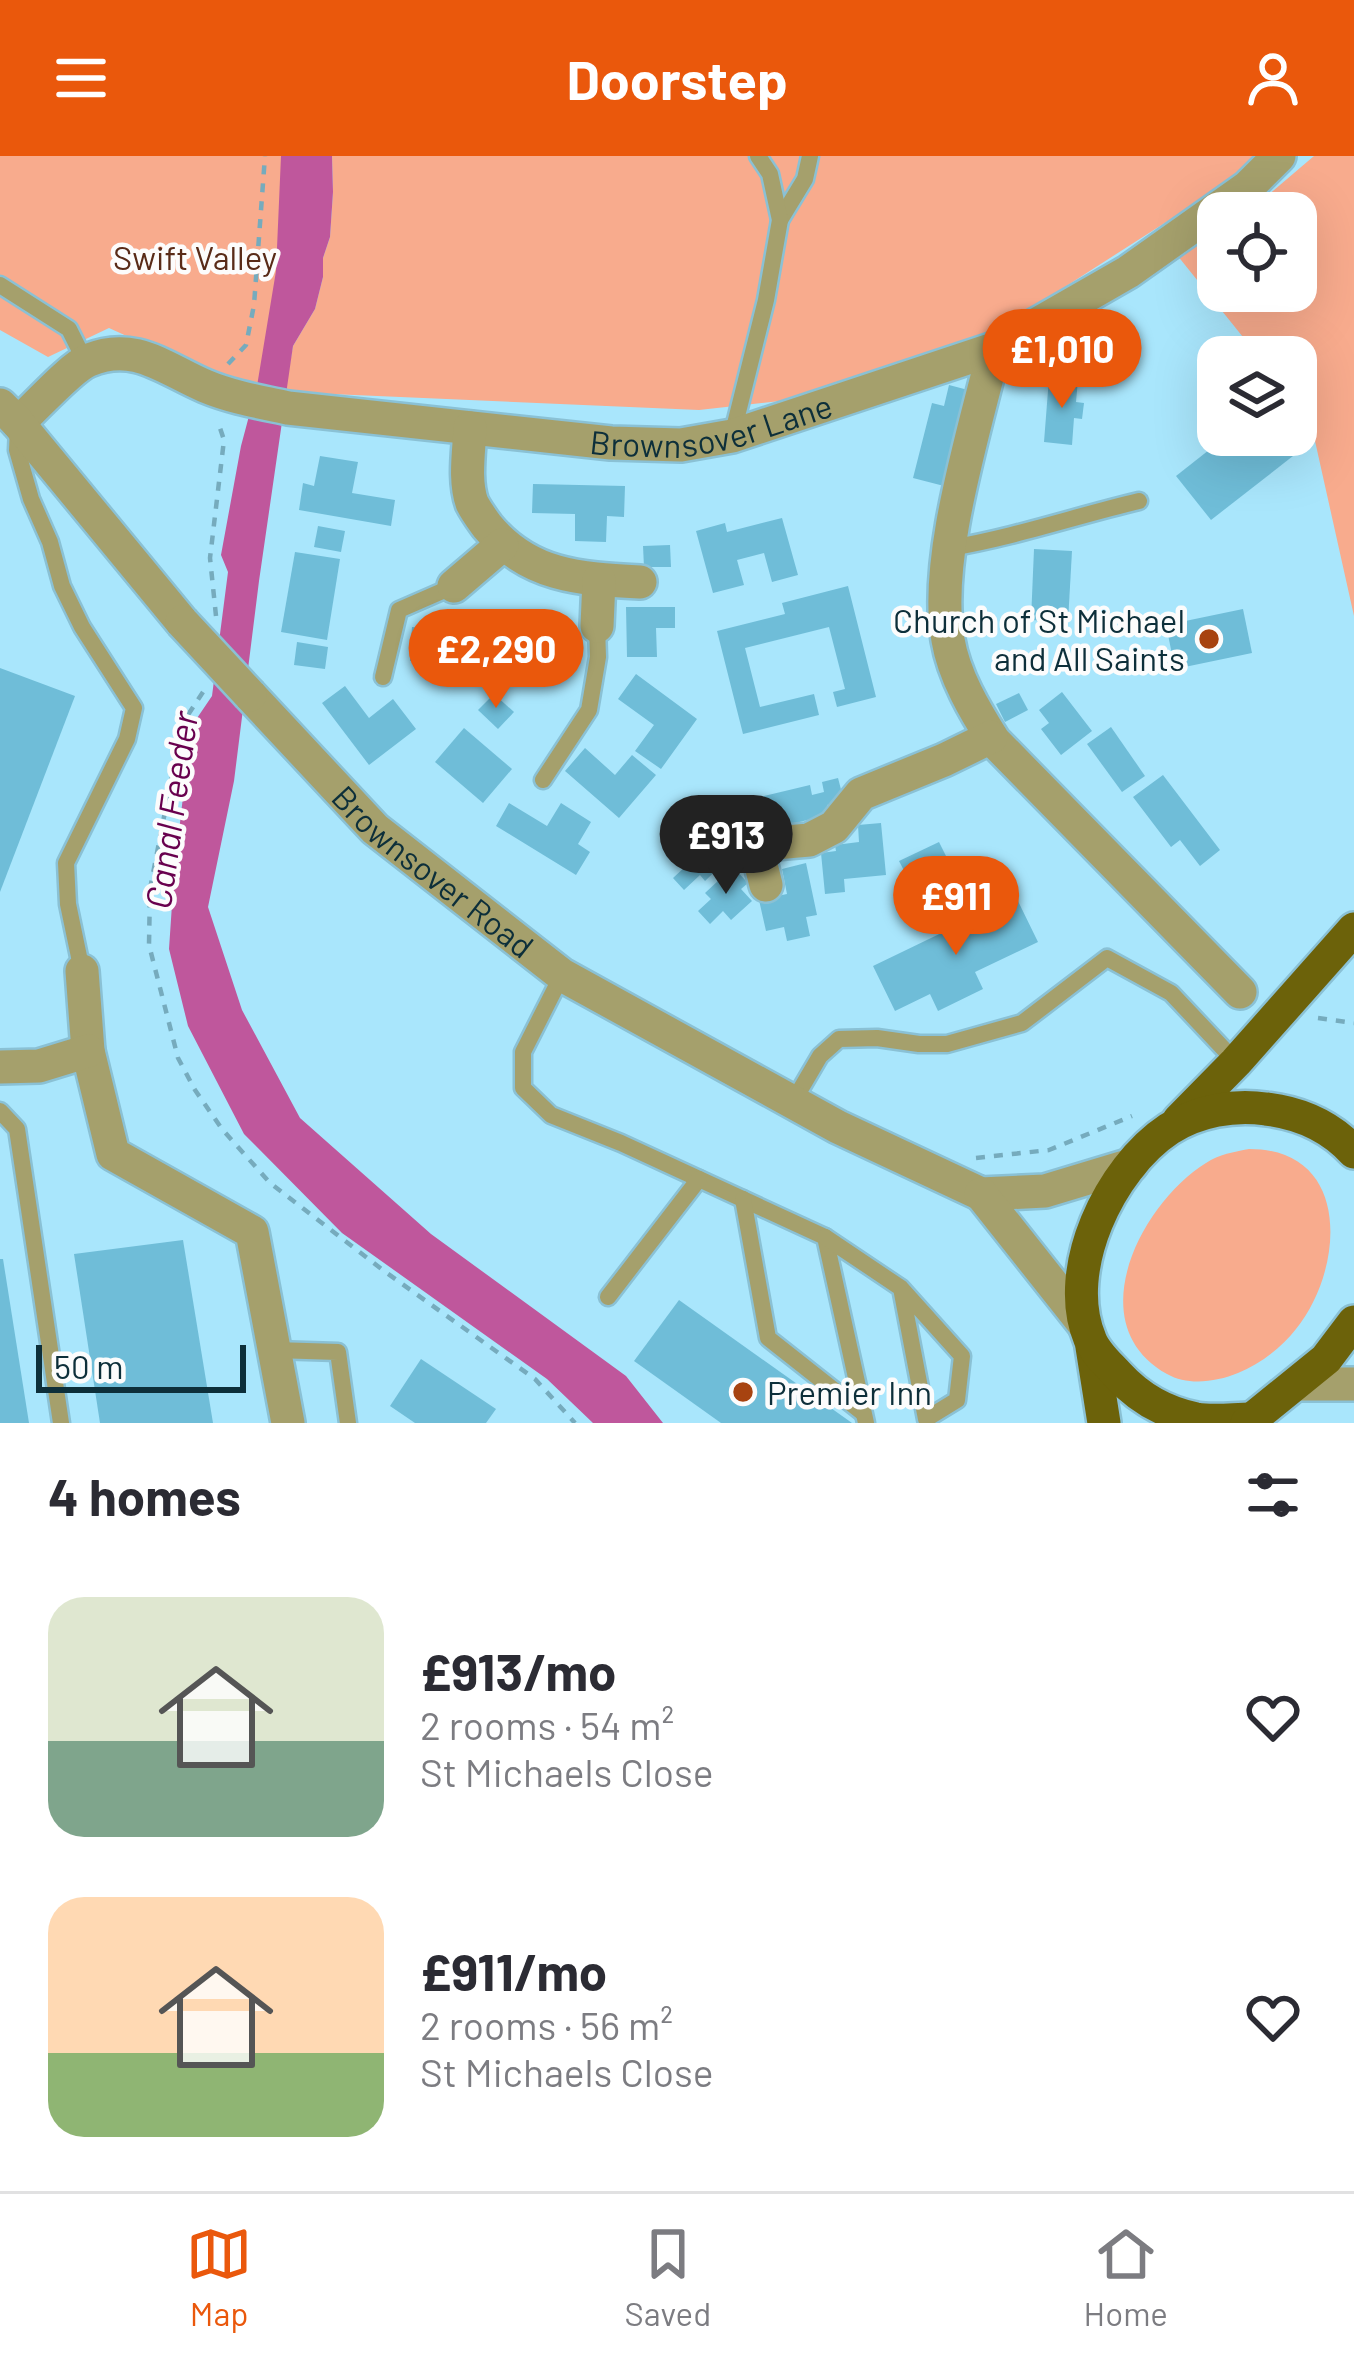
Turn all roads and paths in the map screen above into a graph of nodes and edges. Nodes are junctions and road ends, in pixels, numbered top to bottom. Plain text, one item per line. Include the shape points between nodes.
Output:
1 (265, 156) edge
2 (758, 156) edge
3 (810, 156) edge
4 (1280, 156) edge
5 (780, 220) junction
6 (0, 284) edge
7 (994, 349) junction
8 (85, 361) junction
9 (222, 392) junction
10 (9, 414) edge
11 (470, 428) junction
12 (732, 436) junction
13 (1139, 501) dead end
14 (502, 544) junction
15 (950, 548) junction
16 (599, 580) junction
17 (640, 582) dead end
18 (454, 586) joint
19 (596, 626) joint
20 (198, 627) junction
21 (382, 677) dead end
22 (203, 693) dead end
23 (991, 736) junction
24 (543, 780) dead end
25 (766, 885) dead end
26 (1354, 929) edge
27 (82, 971) joint
28 (562, 975) junction
29 (1240, 992) dead end
30 (88, 1051) junction
31 (1236, 1062) junction
32 (0, 1067) edge
33 (793, 1102) junction
34 (0, 1111) edge
35 (1138, 1112) dead end
36 (1174, 1126) junction
37 (1354, 1152) edge
38 (965, 1159) dead end
39 (1131, 1165) junction
40 (699, 1179) junction
41 (981, 1194) junction
42 (743, 1199) junction
43 (825, 1237) junction
44 (901, 1288) junction
45 (608, 1297) dead end
46 (1354, 1322) edge
47 (1088, 1335) junction
48 (274, 1350) junction
49 (1298, 1384) junction
50 (1354, 1384) edge
51 (865, 1418) edge
52 (1250, 1421) edge
53 (61, 1423) edge
54 (288, 1423) edge
55 (348, 1423) edge
56 (575, 1423) edge
57 (1104, 1423) edge

1 - 9 path via 254,305 246,345
2 - 5 lane
3 - 5 lane
4 - 7 street, Brownsover Lane via 1128,272
5 - 12 lane
6 - 8 lane via 69,329
7 - 12 street, Brownsover Lane
7 - 15 street
8 - 9 street, Brownsover Lane via 142,355
8 - 10 street
9 - 11 street, Brownsover Lane
9 - 20 path via 210,558 217,611
10 - 20 street, Brownsover Road
10 - 27 lane via 62,586 134,708 127,739 66,863
11 - 12 street, Brownsover Lane via 611,443 681,445
11 - 14 street via 471,501
13 - 15 lane
14 - 16 street via 529,563
14 - 18 street
15 - 23 street via 948,641
16 - 17 street
16 - 19 street
18 - 21 lane via 400,610
19 - 24 lane via 589,710
20 - 28 street, Brownsover Road, bridge via 375,829
22 - 56 path via 182,724 150,890 149,945 178,1058 222,1130 270,1183 535,1379
23 - 25 street via 861,794 834,826 809,840 743,834 757,849
23 - 29 street
26 - 31 highway
27 - 30 street
28 - 33 street, Brownsover Road
28 - 40 lane via 523,1052 523,1088 551,1115
30 - 32 street
30 - 48 street via 112,1154 252,1232
31 - 33 lane via 1171,993 1108,958 1022,1023 947,1044 839,1039
31 - 36 highway
33 - 41 street, Brownsover Road
34 - 53 lane via 16,1130
35 - 38 path via 1049,1150
36 - 37 highway via 1240,1105 1288,1112 1338,1134
36 - 39 highway
39 - 41 street, Brownsover Road via 1045,1191
39 - 47 highway via 1090,1235 1082,1280
40 - 42 lane
40 - 45 lane
41 - 47 street, Brownsover Road
42 - 43 lane
42 - 51 lane via 768,1338
43 - 44 lane
43 - 51 lane
44 - 44 lane via 962,1356 957,1400 926,1419
46 - 49 highway
47 - 52 highway via 1132,1390 1166,1411
47 - 57 highway
48 - 54 street
48 - 55 lane via 338,1352
49 - 50 street
49 - 52 highway

